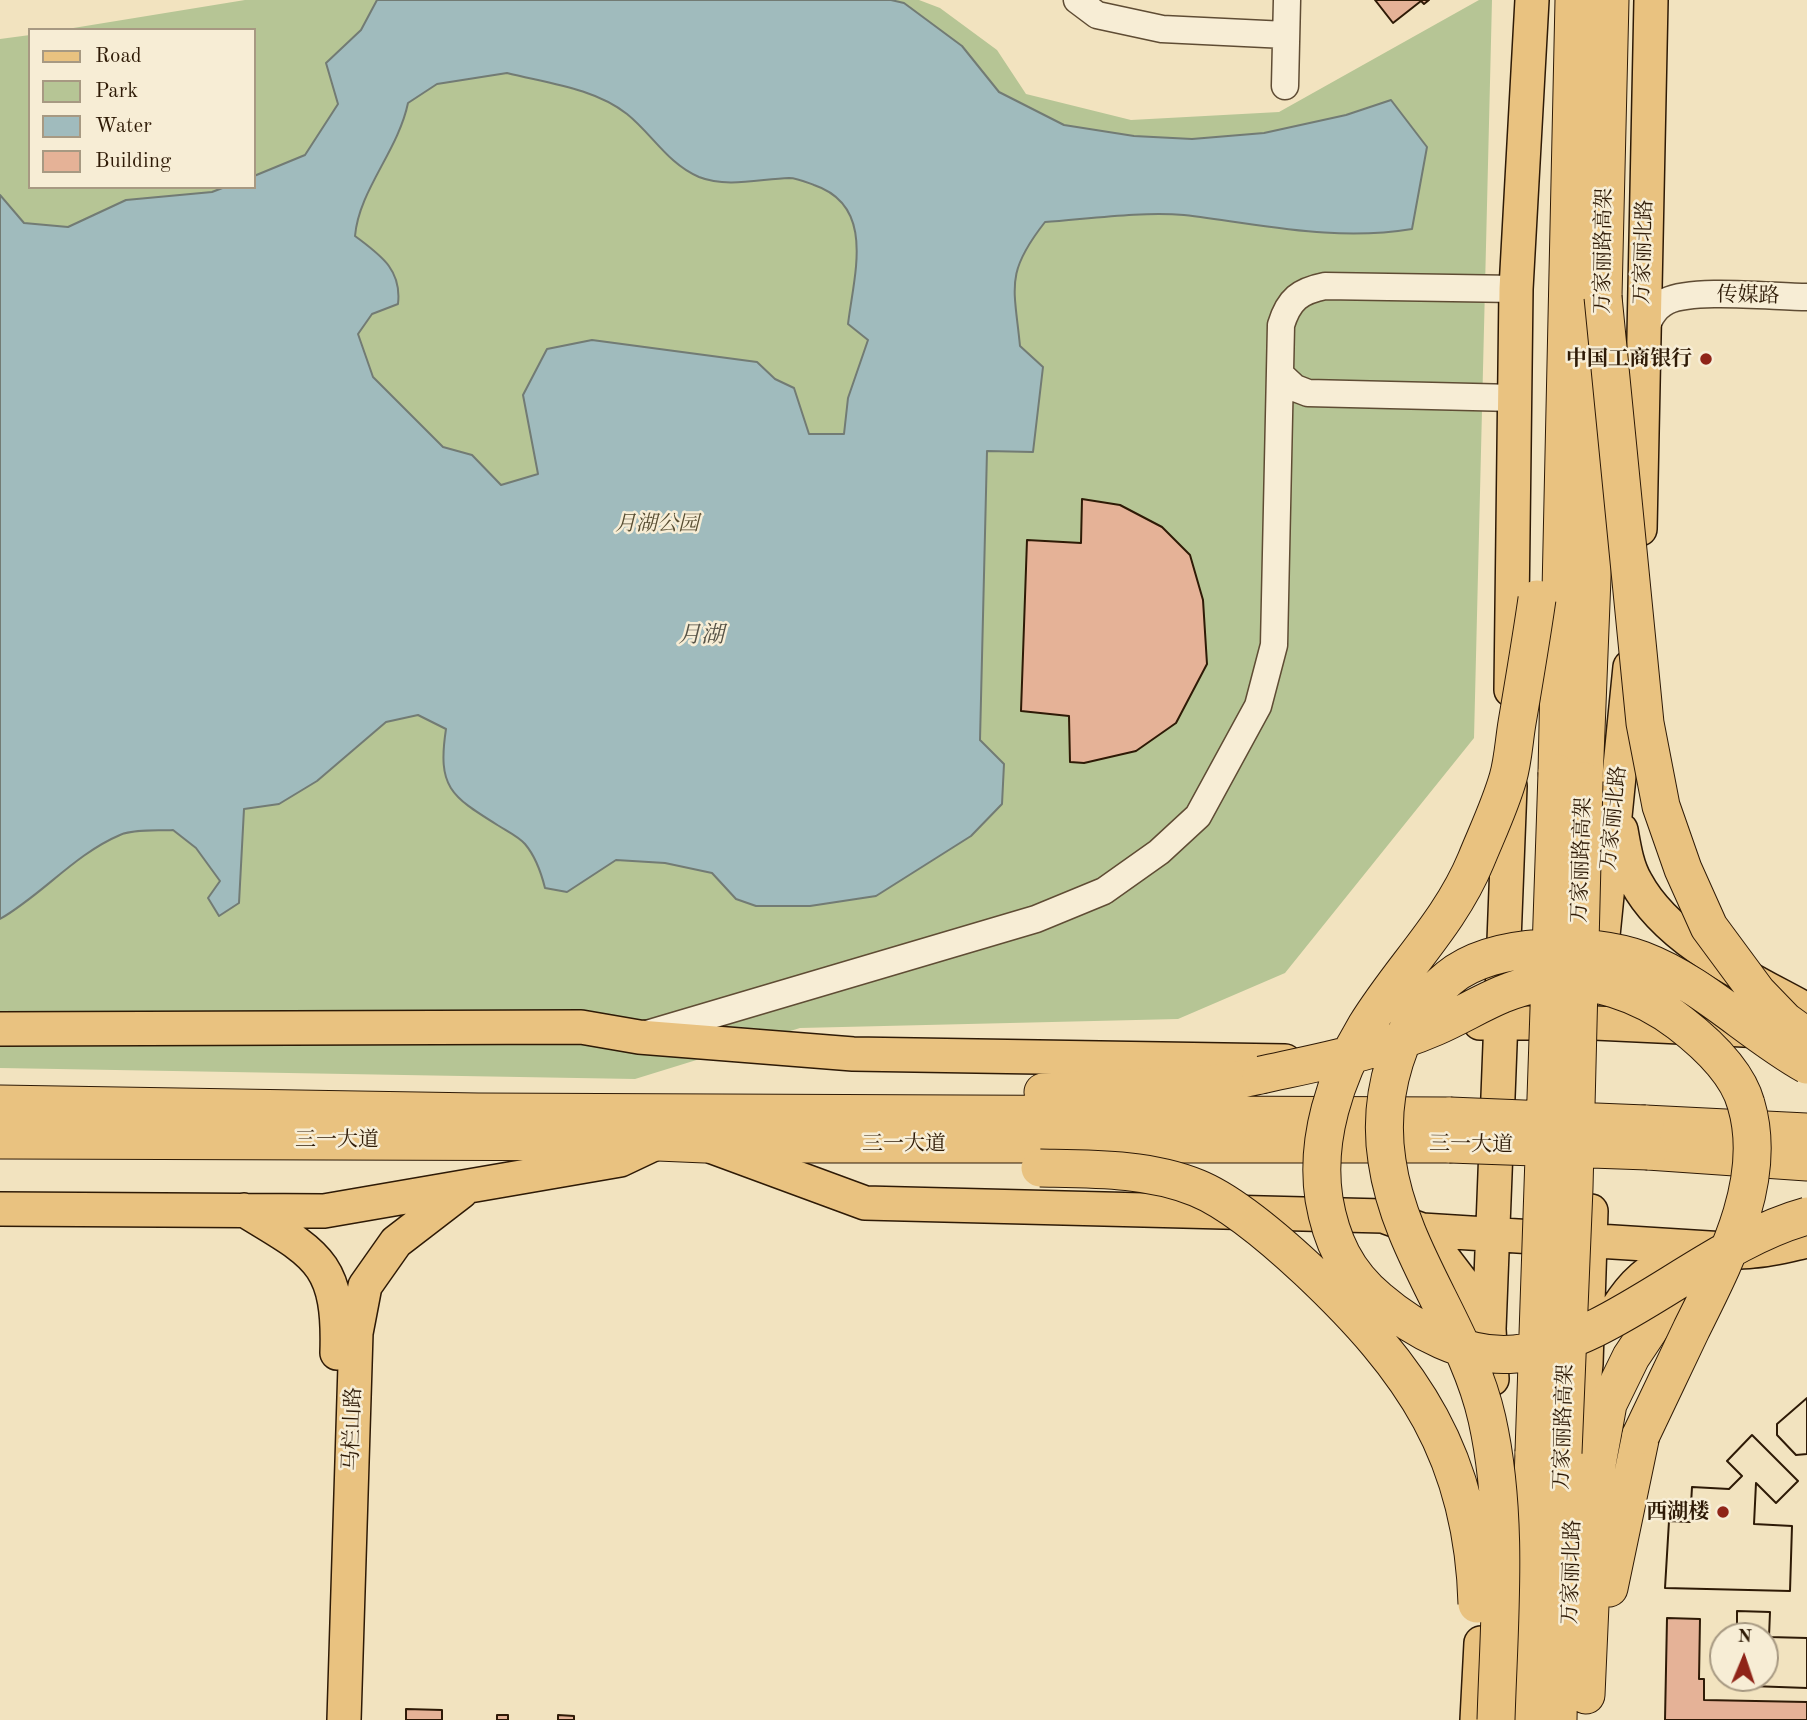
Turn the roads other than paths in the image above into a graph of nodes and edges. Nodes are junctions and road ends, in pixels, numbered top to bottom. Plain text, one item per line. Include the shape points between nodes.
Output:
1 (1077, 0) edge
2 (1287, 0) edge
3 (1532, 0) edge
4 (1574, 0) edge
5 (1610, 0) edge
6 (1651, 0) edge
7 (1286, 35) junction
8 (1285, 86) dead end
9 (1644, 250) junction
10 (1516, 289) junction
11 (1689, 295) junction
12 (1807, 297) edge
13 (1603, 298) junction
14 (1641, 341) junction
15 (1566, 352) junction
16 (1280, 374) junction
17 (1308, 393) junction
18 (1514, 398) junction
19 (1279, 418) junction
20 (1619, 770) junction
21 (1504, 943) junction
22 (1807, 1010) edge
23 (1439, 1023) junction
24 (1501, 1023) junction
25 (1595, 1023) junction
26 (0, 1029) edge
27 (1807, 1035) edge
28 (639, 1037) junction
29 (1807, 1065) edge
30 (0, 1104) edge
31 (864, 1113) junction
32 (1450, 1130) junction
33 (1807, 1132) edge
34 (1646, 1137) junction
35 (0, 1140) edge
36 (658, 1142) junction
37 (705, 1144) junction
38 (780, 1144) junction
39 (1807, 1162) edge
40 (470, 1186) junction
41 (0, 1209) edge
42 (244, 1210) junction
43 (1807, 1216) edge
44 (1422, 1230) junction
45 (1493, 1235) junction
46 (1807, 1241) edge
47 (1590, 1242) junction
48 (1756, 1251) junction
49 (1687, 1273) junction
50 (1489, 1329) junction
51 (1586, 1364) junction
52 (1580, 1712) edge
53 (327, 1720) edge
54 (344, 1720) edge
55 (1478, 1720) edge
56 (1496, 1720) edge
57 (1524, 1720) edge
58 (1558, 1720) edge

1 - 7 street via 1097,15 1162,29
2 - 7 street
3 - 10 main road
4 - 15 highway, 万家丽路高架
5 - 13 highway, 万家丽路高架
6 - 9 main road, 万家丽北路
7 - 8 street
9 - 11 street via 1668,286
9 - 14 main road, 万家丽北路
10 - 16 street via 1306,289 1286,309 1281,325
10 - 18 main road
11 - 12 street, 传媒路
11 - 14 street via 1657,308
13 - 27 highway, bridge via 1645,723 1661,806 1709,927 1757,992 1785,1021
13 - 58 highway, 万家丽路高架, bridge
14 - 20 main road, 万家丽北路 via 1640,569
15 - 49 highway, bridge via 1537,599 1509,777 1474,864 1441,924 1366,1027 1326,1122 1321,1178 1336,1246 1363,1287 1399,1318 1430,1336 1468,1348 1511,1354 1541,1350 1594,1328
15 - 57 highway, 万家丽路高架, bridge via 1557,774
16 - 17 street
16 - 19 street
17 - 18 street
17 - 19 street
18 - 21 main road
19 - 28 street via 1274,645 1258,706 1198,816 1159,852 1104,891 1036,919
20 - 22 main road via 1626,856 1650,904 1709,955
20 - 25 main road, 万家丽北路
21 - 23 main road via 1466,1001
21 - 24 main road
23 - 24 main road
23 - 28 main road via 1403,1041 1326,1060 1288,1061 853,1054
24 - 25 main road
24 - 45 main road
25 - 27 main road
25 - 47 main road, 万家丽北路
26 - 28 main road via 581,1027
29 - 56 highway, bridge via 1682,981 1647,962 1591,947 1523,950 1483,961 1451,976 1424,1002 1410,1027 1389,1086 1384,1124 1387,1161 1407,1230 1448,1312 1486,1416 1501,1529
30 - 31 highway, 三一大道 via 491,1113
31 - 32 highway, 三一大道
31 - 52 highway, bridge via 1066,1089 1223,1083 1397,1041 1517,988 1574,979 1664,1010 1701,1040 1728,1070 1746,1103 1752,1149 1745,1202 1724,1266 1642,1435
32 - 34 highway, 三一大道, bridge
32 - 38 highway, 三一大道
33 - 34 highway, 三一大道
34 - 39 highway, 三一大道
35 - 36 highway, 三一大道
36 - 37 highway, 三一大道
36 - 40 main road via 620,1160
37 - 38 highway, 三一大道
37 - 44 main road via 865,1203 1383,1216
38 - 55 highway, bridge via 841,1163 1118,1170 1198,1188 1273,1238 1365,1326 1405,1374 1448,1454 1476,1558
40 - 42 main road via 324,1211
40 - 54 main road, 马栏山路 via 396,1241 365,1286 356,1333
41 - 42 main road
42 - 53 main road, 马栏山路 via 307,1249 327,1275 338,1311
43 - 49 highway, bridge via 1755,1234
44 - 45 main road
44 - 50 main road via 1467,1289
45 - 47 main road
45 - 50 main road
46 - 48 main road
47 - 48 main road
47 - 51 main road, 万家丽北路
48 - 51 main road via 1686,1255 1657,1267 1625,1293
49 - 52 highway via 1631,1357 1608,1404 1596,1470
50 - 55 main road via 1488,1533
51 - 52 main road, 万家丽北路 via 1572,1538

